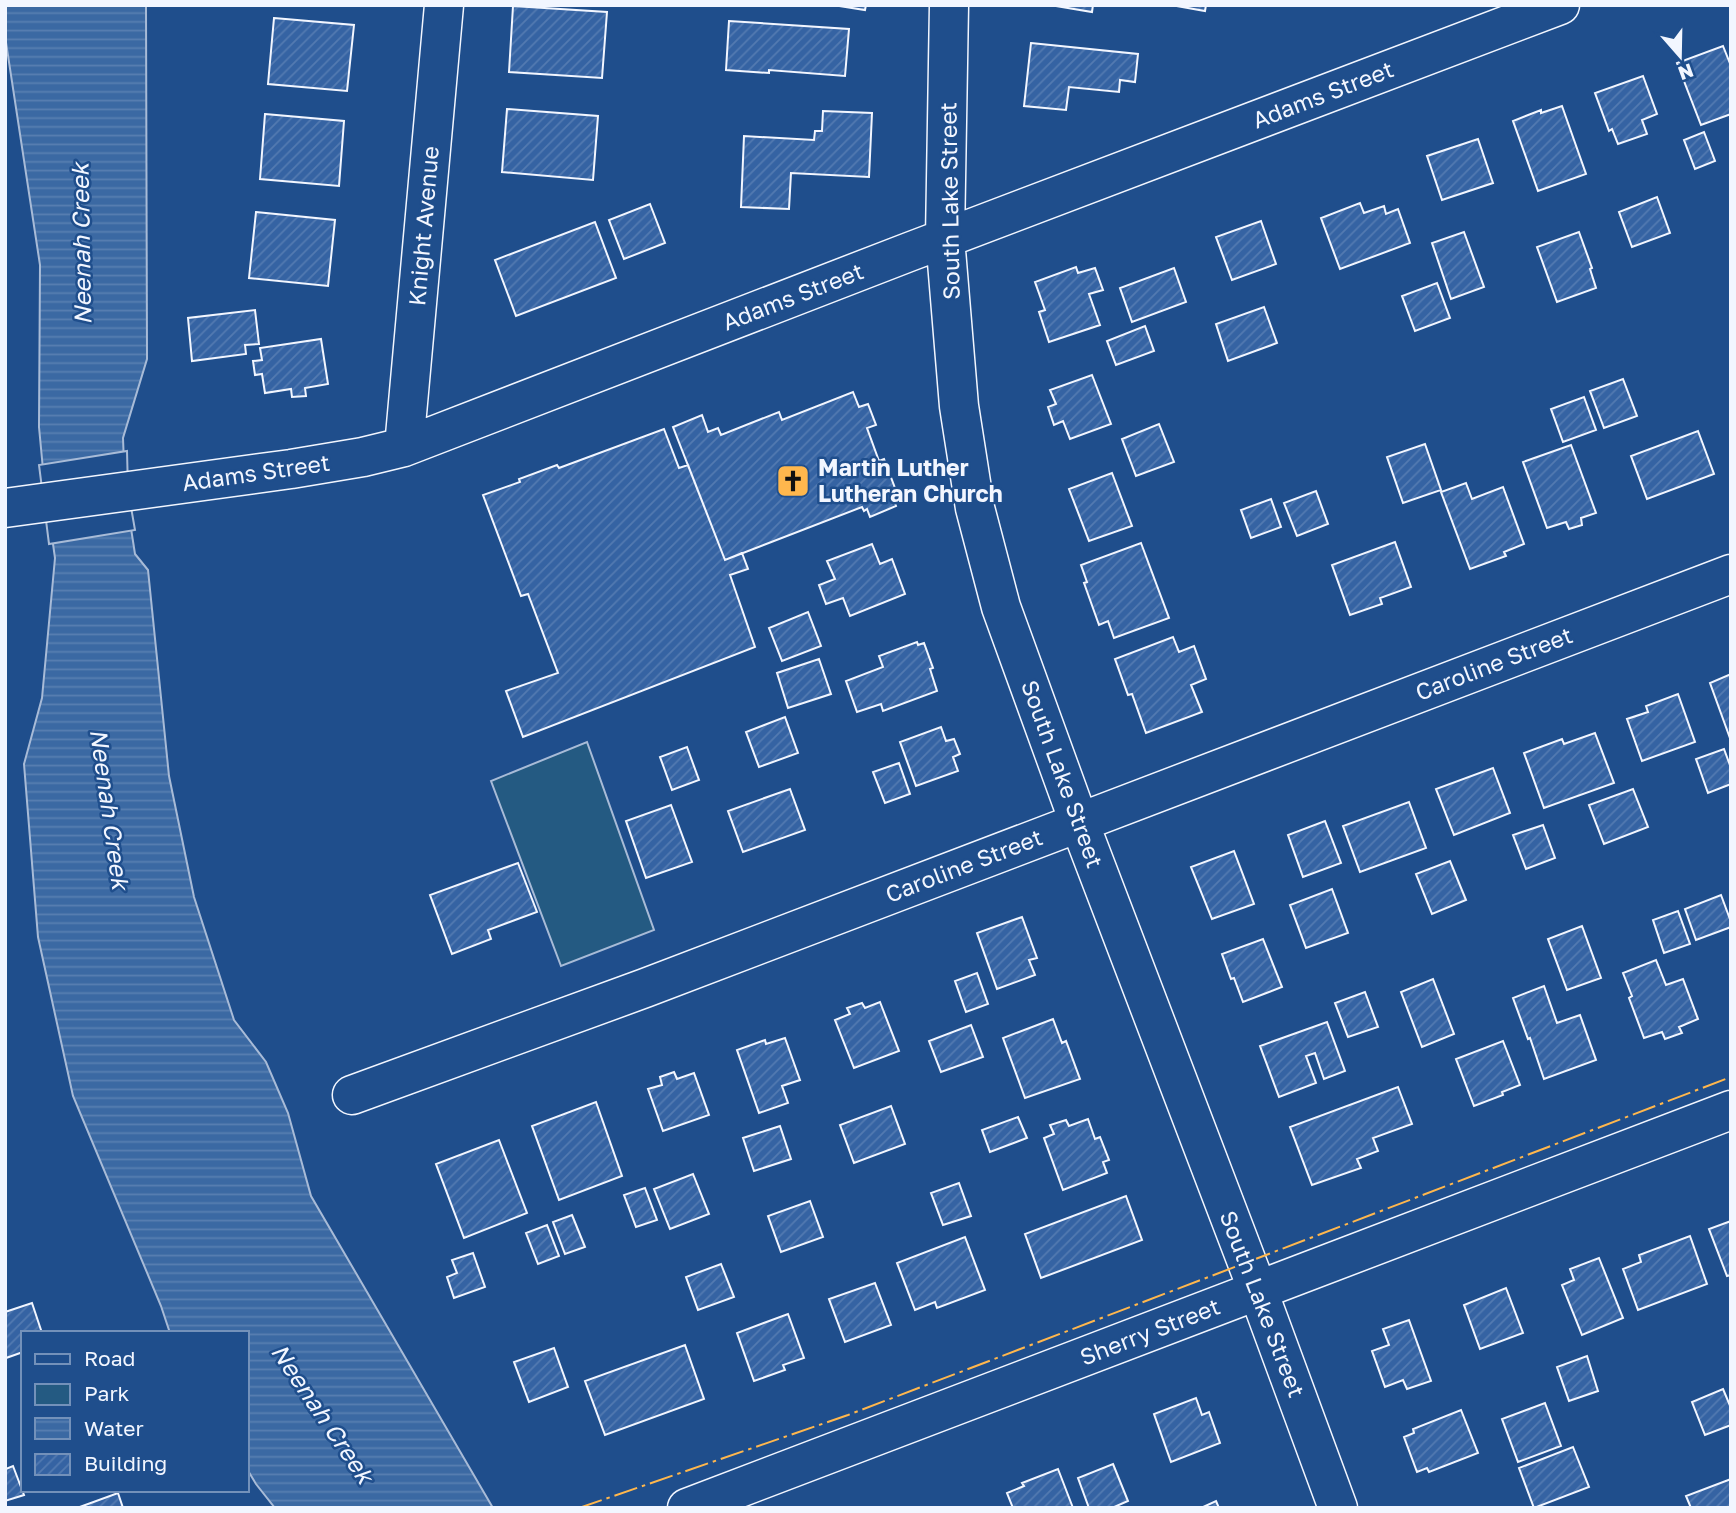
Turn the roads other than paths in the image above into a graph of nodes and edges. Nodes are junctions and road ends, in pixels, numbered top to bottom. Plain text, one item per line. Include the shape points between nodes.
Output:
1 (444, 5) edge
2 (949, 5) edge
3 (1560, 5) edge
4 (946, 239) junction
5 (404, 447) junction
6 (22, 506) edge
7 (1731, 574) edge
8 (1079, 822) junction
9 (352, 1095) dead end
10 (1731, 1110) edge
11 (1258, 1291) junction
12 (687, 1508) edge
13 (1338, 1508) edge

1 - 5 street, Knight Avenue
2 - 4 street, South Lake Street
3 - 4 street, Adams Street
4 - 5 street, Adams Street
4 - 8 street, South Lake Street via 959,406 975,508 1002,607
5 - 6 street, Adams Street via 291,469
7 - 8 street, Caroline Street
8 - 9 street, Caroline Street
8 - 11 street, South Lake Street
10 - 11 street, Sherry Street
11 - 12 street, Sherry Street
11 - 13 street, South Lake Street

